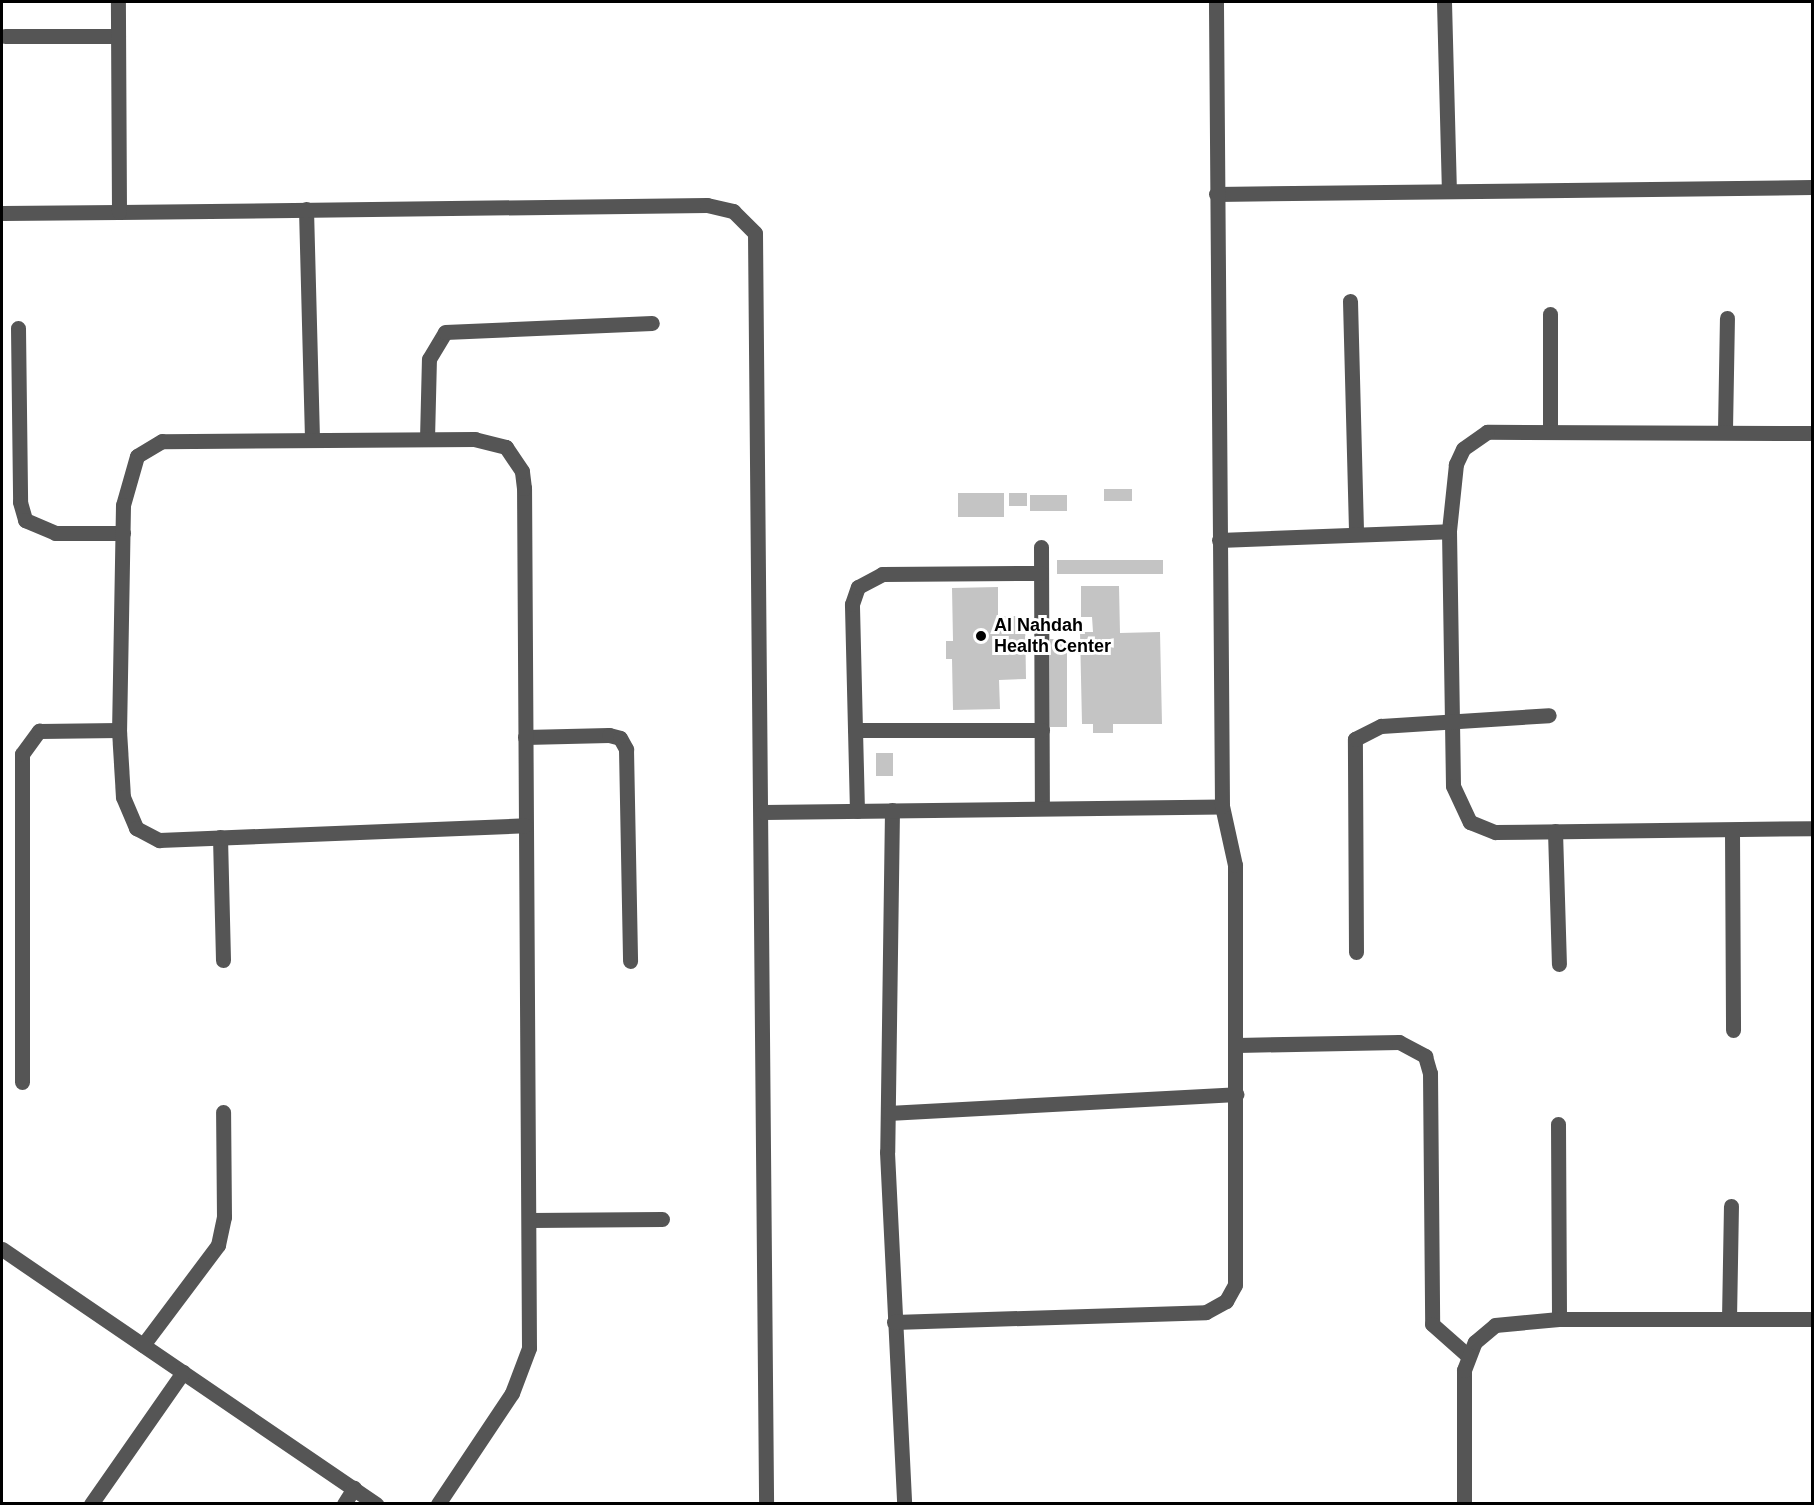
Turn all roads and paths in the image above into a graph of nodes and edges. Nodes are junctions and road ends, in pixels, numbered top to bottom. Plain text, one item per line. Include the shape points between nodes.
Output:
1 (118, 2) edge
2 (1216, 2) edge
3 (1444, 2) edge
4 (5, 36) dead end
5 (118, 36) junction
6 (1812, 187) edge
7 (1449, 191) junction
8 (1216, 194) junction
9 (306, 209) junction
10 (118, 212) junction
11 (2, 213) edge
12 (1350, 301) dead end
13 (1550, 314) dead end
14 (1727, 318) dead end
15 (652, 323) dead end
16 (18, 328) dead end
17 (1550, 428) junction
18 (1725, 430) junction
19 (1812, 433) edge
20 (312, 438) junction
21 (427, 439) junction
22 (1449, 531) junction
23 (123, 533) junction
24 (1356, 534) junction
25 (1220, 540) junction
26 (1041, 547) dead end
27 (1041, 573) junction
28 (1549, 715) dead end
29 (1451, 721) junction
30 (119, 730) junction
31 (855, 730) junction
32 (1042, 730) junction
33 (525, 737) junction
34 (1222, 806) junction
35 (1042, 808) junction
36 (892, 810) junction
37 (857, 811) junction
38 (763, 812) junction
39 (525, 825) junction
40 (1812, 828) edge
41 (1555, 831) junction
42 (1732, 831) junction
43 (220, 837) junction
44 (1356, 952) dead end
45 (223, 960) dead end
46 (630, 961) dead end
47 (1559, 964) dead end
48 (1733, 1030) dead end
49 (1237, 1045) junction
50 (22, 1082) dead end
51 (1236, 1094) junction
52 (223, 1112) dead end
53 (888, 1113) junction
54 (1558, 1124) dead end
55 (1731, 1206) dead end
56 (662, 1219) dead end
57 (530, 1220) junction
58 (2, 1249) edge
59 (1559, 1319) junction
60 (1729, 1319) junction
61 (1812, 1319) edge
62 (894, 1322) junction
63 (143, 1345) junction
64 (1467, 1355) junction
65 (183, 1372) junction
66 (354, 1488) junction
67 (91, 1503) edge
68 (344, 1503) edge
69 (376, 1503) edge
70 (438, 1503) edge
71 (766, 1503) edge
72 (904, 1503) edge
73 (1464, 1503) edge

1 - 5 street
2 - 8 street
3 - 7 street
4 - 5 street
5 - 10 street
6 - 7 street
7 - 8 street
8 - 25 street
9 - 10 street
9 - 20 street
9 - 38 street via 707,205 733,211 746,220 755,233 758,264
10 - 11 street
12 - 24 street
13 - 17 street
14 - 18 street
15 - 21 street via 445,332 429,359
16 - 23 street via 20,502 25,520 55,533
17 - 18 street
17 - 22 street via 1487,432 1463,449 1451,484
18 - 19 street
20 - 21 street
20 - 23 street via 148,445 130,469
21 - 33 street via 495,442 514,456 522,471
22 - 24 street
22 - 29 street
23 - 30 street
24 - 25 street
25 - 34 street
26 - 27 street
27 - 31 street via 882,574 864,580 852,604
27 - 32 street
28 - 29 street
29 - 41 street via 1453,786 1470,822 1495,832
29 - 44 street via 1370,728 1355,739
30 - 43 street via 123,797 136,828 159,840
30 - 50 street via 39,731 22,754
31 - 32 street
31 - 37 street
32 - 35 street
33 - 39 street
33 - 46 street via 609,735 620,738 626,749
34 - 35 street
34 - 49 street via 1235,865
35 - 36 street
36 - 37 street
36 - 53 street
37 - 38 street
38 - 71 street
39 - 43 street
39 - 57 street
40 - 42 street
41 - 42 street
41 - 47 street
42 - 48 street
43 - 45 street
49 - 51 street
49 - 64 street via 1399,1042 1425,1056 1432,1324
51 - 53 street
51 - 62 street via 1234,1285 1226,1301 1206,1312
52 - 63 street via 224,1218 218,1245
53 - 62 street
54 - 59 street
55 - 60 street
56 - 57 street
57 - 70 street via 525,1368
58 - 63 street
59 - 60 street
59 - 64 street via 1495,1324
60 - 61 street
62 - 72 street
63 - 65 street
64 - 73 street
65 - 66 street
65 - 67 street
66 - 68 street
66 - 69 street

